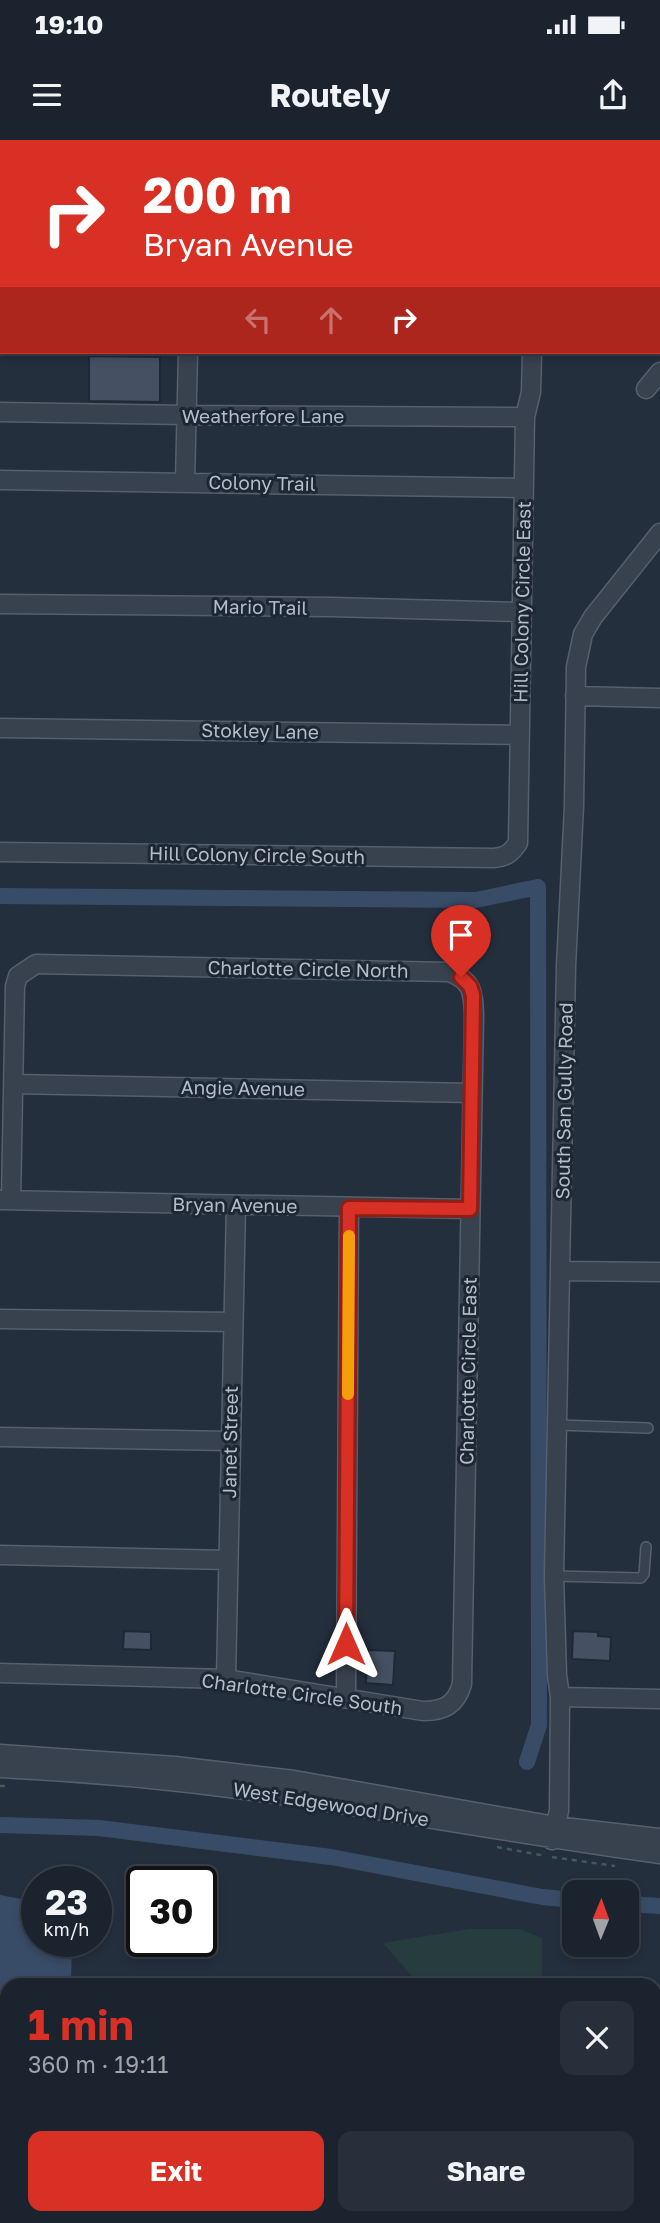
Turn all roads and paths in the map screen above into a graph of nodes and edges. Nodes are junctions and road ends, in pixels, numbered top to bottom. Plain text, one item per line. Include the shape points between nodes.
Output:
1 (188, 354) edge
2 (532, 354) edge
3 (660, 372) edge
4 (646, 389) dead end
5 (0, 412) edge
6 (187, 415) junction
7 (525, 417) junction
8 (0, 480) edge
9 (185, 482) junction
10 (523, 488) junction
11 (660, 533) edge
12 (654, 551) edge
13 (0, 604) edge
14 (521, 612) junction
15 (575, 696) junction
16 (660, 698) edge
17 (0, 728) edge
18 (520, 735) junction
19 (0, 852) edge
20 (512, 852) joint
21 (474, 1016) joint
22 (13, 1084) junction
23 (472, 1093) junction
24 (5, 1200) edge
25 (236, 1205) junction
26 (349, 1208) junction
27 (470, 1209) junction
28 (561, 1271) junction
29 (660, 1272) edge
30 (0, 1319) edge
31 (233, 1322) junction
32 (557, 1425) junction
33 (649, 1427) dead end
34 (0, 1437) edge
35 (230, 1441) junction
36 (646, 1547) dead end
37 (0, 1555) edge
38 (228, 1560) junction
39 (554, 1576) junction
40 (0, 1673) edge
41 (226, 1679) junction
42 (560, 1697) junction
43 (346, 1698) junction
44 (660, 1699) edge
45 (435, 1711) joint
46 (0, 1754) edge
47 (0, 1768) edge
48 (0, 1786) edge
49 (15, 1786) dead end
50 (554, 1833) junction
51 (660, 1838) edge
52 (488, 1846) dead end
53 (660, 1854) edge
54 (621, 1866) dead end

1 - 6 street
2 - 7 street, Hill Colony Circle East
3 - 4 street
5 - 6 street, Weatherfore Lane
6 - 7 street, Weatherfore Lane
6 - 9 street
7 - 10 street, Hill Colony Circle East
8 - 9 street, Colony Trail
9 - 10 street, Colony Trail
10 - 14 street, Hill Colony Circle East
11 - 12 street, South San Gully Road
12 - 15 street, South San Gully Road via 600,606 583,634
13 - 14 street, Mario Trail
14 - 18 street, Hill Colony Circle East
15 - 16 street
15 - 28 street, South San Gully Road
17 - 18 street, Stokley Lane
18 - 20 street, Hill Colony Circle East via 518,844
19 - 20 street, Hill Colony Circle South via 494,858
21 - 22 street, Charlotte Circle North via 470,986 449,972 36,964 18,976 15,986
21 - 23 street, Charlotte Circle East
22 - 23 street, Angie Avenue
22 - 24 street
23 - 27 street, Charlotte Circle East
24 - 25 street, Bryan Avenue
25 - 26 street, Bryan Avenue
25 - 31 street, Janet Street
26 - 27 street, Bryan Avenue
26 - 43 street
27 - 45 street, Charlotte Circle East via 462,1684 451,1705
28 - 29 street
28 - 32 street, South San Gully Road
30 - 31 street
31 - 35 street, Janet Street
32 - 33 lane
32 - 39 street, South San Gully Road
34 - 35 street
35 - 38 street, Janet Street
36 - 39 lane via 642,1578
37 - 38 street
38 - 41 street, Janet Street
39 - 42 street, South San Gully Road
40 - 41 street, Charlotte Circle South
41 - 43 street, Charlotte Circle South
42 - 44 street
42 - 50 street, South San Gully Road via 559,1811
43 - 45 street, Charlotte Circle South
46 - 50 street, West Edgewood Drive via 294,1780
47 - 50 street, West Edgewood Drive via 191,1783
48 - 49 path
50 - 51 street, West Edgewood Drive
50 - 53 street, West Edgewood Drive
52 - 54 path

